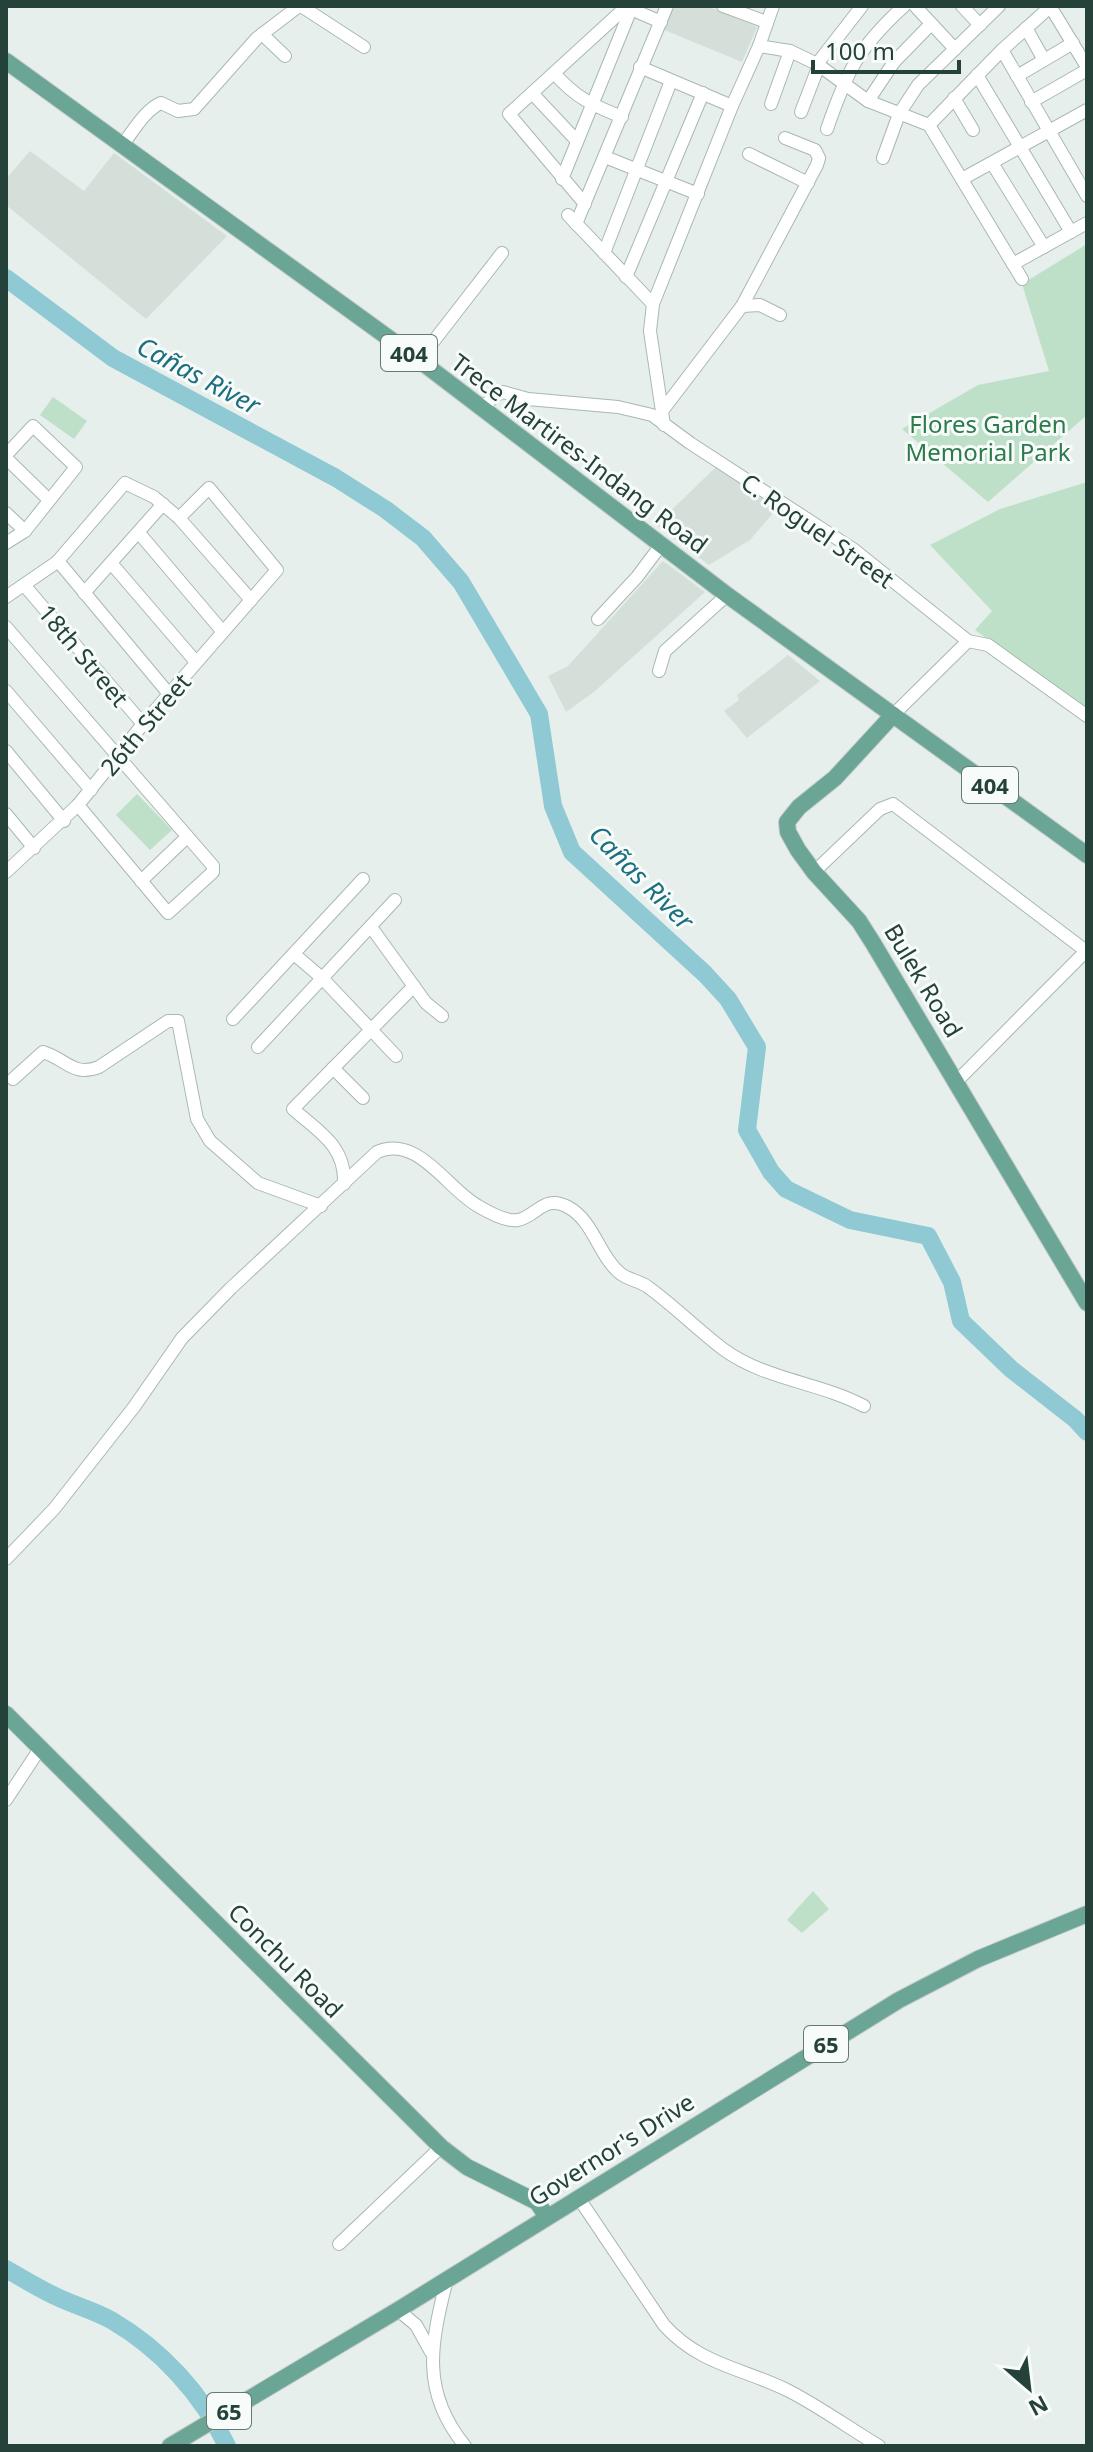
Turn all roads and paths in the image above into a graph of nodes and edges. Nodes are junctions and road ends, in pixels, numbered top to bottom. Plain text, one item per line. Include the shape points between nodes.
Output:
1 (300, 6) edge
2 (667, 6) edge
3 (773, 6) edge
4 (862, 6) edge
5 (904, 6) edge
6 (915, 6) edge
7 (962, 6) edge
8 (999, 6) edge
9 (1050, 6) edge
10 (626, 7) edge
11 (730, 7) edge
12 (661, 22) junction
13 (766, 22) junction
14 (931, 24) junction
15 (980, 25) junction
16 (1026, 28) junction
17 (262, 34) junction
18 (1073, 43) junction
19 (759, 46) junction
20 (364, 47) dead end
21 (955, 49) junction
22 (1002, 50) junction
23 (790, 51) junction
24 (285, 56) dead end
25 (1044, 60) junction
26 (6, 61) edge
27 (818, 65) junction
28 (640, 67) junction
29 (1087, 68) edge
30 (554, 73) junction
31 (977, 75) junction
32 (1017, 76) junction
33 (671, 81) junction
34 (843, 82) junction
35 (532, 93) junction
36 (703, 93) junction
37 (954, 98) junction
38 (868, 101) junction
39 (1031, 102) junction
40 (771, 104) dead end
41 (591, 105) junction
42 (732, 106) junction
43 (1087, 110) edge
44 (801, 112) dead end
45 (899, 114) junction
46 (622, 117) junction
47 (929, 125) junction
48 (827, 129) dead end
49 (973, 130) dead end
50 (1048, 132) junction
51 (785, 138) dead end
52 (577, 141) junction
53 (123, 144) junction
54 (1020, 147) junction
55 (749, 154) dead end
56 (605, 157) junction
57 (883, 158) dead end
58 (992, 163) junction
59 (635, 170) junction
60 (562, 179) junction
61 (962, 179) junction
62 (665, 183) junction
63 (808, 183) junction
64 (1085, 187) edge
65 (698, 194) junction
66 (585, 204) junction
67 (1087, 223) edge
68 (1071, 232) junction
69 (1044, 247) junction
70 (502, 253) dead end
71 (604, 253) junction
72 (1013, 264) junction
73 (626, 277) junction
74 (1022, 279) dead end
75 (653, 304) junction
76 (742, 306) junction
77 (780, 315) dead end
78 (419, 360) junction
79 (481, 409) junction
80 (663, 418) junction
81 (6, 456) edge
82 (49, 500) junction
83 (163, 504) junction
84 (6, 513) edge
85 (179, 518) junction
86 (25, 531) junction
87 (139, 533) junction
88 (6, 543) edge
89 (661, 545) junction
90 (58, 561) junction
91 (111, 563) junction
92 (24, 585) junction
93 (84, 593) junction
94 (727, 595) junction
95 (6, 597) edge
96 (251, 600) junction
97 (598, 619) dead end
98 (6, 627) edge
99 (223, 632) junction
100 (968, 641) junction
101 (196, 662) junction
102 (659, 671) dead end
103 (6, 691) edge
104 (169, 694) junction
105 (893, 715) junction
106 (1087, 716) edge
107 (143, 724) junction
108 (6, 751) edge
109 (117, 756) junction
110 (91, 790) junction
111 (78, 805) junction
112 (6, 814) edge
113 (64, 821) junction
114 (187, 837) junction
115 (34, 848) junction
116 (1087, 855) edge
117 (6, 872) edge
118 (814, 872) junction
119 (363, 879) dead end
120 (141, 881) junction
121 (395, 900) dead end
122 (371, 927) junction
123 (1086, 950) edge
124 (294, 954) junction
125 (322, 978) junction
126 (414, 986) junction
127 (442, 1016) dead end
128 (233, 1019) dead end
129 (371, 1030) junction
130 (258, 1047) dead end
131 (396, 1056) dead end
132 (333, 1068) junction
133 (13, 1079) dead end
134 (957, 1081) junction
135 (363, 1098) dead end
136 (344, 1184) junction
137 (321, 1206) junction
138 (1087, 1303) edge
139 (864, 1406) dead end
140 (6, 1559) edge
141 (6, 1714) edge
142 (41, 1747) junction
143 (6, 1800) edge
144 (1087, 1914) edge
145 (441, 2147) junction
146 (578, 2197) junction
147 (547, 2217) junction
148 (339, 2244) dead end
149 (447, 2279) junction
150 (398, 2310) junction
151 (431, 2352) junction
152 (170, 2446) edge
153 (465, 2446) edge
154 (879, 2446) edge

1 - 17 street
1 - 20 street
2 - 12 street
3 - 13 street
4 - 27 street
5 - 34 street via 875,33
6 - 14 street
7 - 15 street
8 - 15 street
9 - 16 street
9 - 18 street
10 - 12 street
10 - 30 street
10 - 41 street
11 - 13 street
12 - 28 street
13 - 19 street
14 - 21 street
14 - 38 street via 894,62
15 - 21 street
16 - 22 street
16 - 25 street
17 - 24 street
17 - 53 street via 194,109 178,111 158,103
18 - 25 street
18 - 29 street
19 - 23 street
19 - 42 street
21 - 45 street via 918,85
22 - 31 street
22 - 32 street
23 - 27 street
23 - 40 street
25 - 32 street
26 - 53 main road, Trece Martires-Indang Road / 404
27 - 34 street
27 - 44 street
28 - 33 street
28 - 46 street
29 - 39 street
30 - 35 street
30 - 41 street
31 - 37 street
31 - 54 street
32 - 39 street
33 - 36 street
33 - 59 street
34 - 38 street
34 - 48 street
35 - 52 street
35 - 60 street via 509,114
36 - 42 street
36 - 62 street
37 - 47 street
37 - 49 street
38 - 45 street
39 - 50 street
41 - 46 street
41 - 52 street
42 - 65 street
43 - 50 street
45 - 47 street
45 - 57 street
46 - 56 street
47 - 61 street
50 - 54 street
50 - 64 street
51 - 63 street via 818,154
52 - 60 street
53 - 78 main road, Trece Martires-Indang Road / 404
54 - 58 street
54 - 68 street
55 - 63 street
56 - 59 street
56 - 66 street
58 - 61 street
58 - 69 street
59 - 62 street
59 - 71 street
60 - 66 street
61 - 72 street
62 - 65 street
62 - 73 street
63 - 76 street
65 - 75 street
66 - 71 street via 572,220
67 - 68 street
68 - 69 street
69 - 72 street
70 - 78 street
71 - 73 street
72 - 74 street
73 - 75 street
75 - 80 street via 650,331
76 - 77 street via 760,305
76 - 80 street
78 - 79 main road, Trece Martires-Indang Road / 404
79 - 80 street, C. Roguel Street via 503,392 633,409
79 - 89 main road, Trece Martires-Indang Road / 404
80 - 100 street, C. Roguel Street via 853,549
81 - 82 street
81 - 82 street via 33,426 76,467
82 - 86 street
83 - 85 street
83 - 87 street
83 - 90 street via 125,483
84 - 86 street
85 - 96 street
85 - 96 street, 26th Street via 209,488 277,570
86 - 88 street
87 - 91 street
87 - 99 street
89 - 94 main road, Trece Martires-Indang Road / 404
89 - 97 street
90 - 92 street
90 - 93 street
91 - 93 street
91 - 101 street
92 - 95 street
92 - 107 street, 18th Street
93 - 104 street
94 - 102 street via 665,651
94 - 105 main road, Trece Martires-Indang Road / 404
96 - 99 street, 26th Street
98 - 109 street
99 - 101 street, 26th Street
100 - 105 street
100 - 106 street, C. Roguel Street via 988,645
101 - 104 street, 26th Street
103 - 110 street
104 - 107 street, 26th Street
105 - 116 main road, Trece Martires-Indang Road / 404
105 - 118 main road, Bulek Road via 825,788 790,817 788,832
107 - 109 street, 26th Street
108 - 113 street
109 - 110 street, 26th Street
109 - 114 street
110 - 111 street, 26th Street
111 - 113 street, 26th Street
111 - 120 street
112 - 115 street
113 - 115 street, 26th Street
114 - 120 street
114 - 120 street via 213,872 166,912
115 - 117 street, 26th Street
118 - 123 street via 880,809 893,804
118 - 134 main road, Bulek Road via 859,921
119 - 124 street
121 - 122 street
122 - 125 street
122 - 126 street
123 - 134 street
124 - 125 street
124 - 128 street
125 - 129 street
125 - 130 street
126 - 127 street
126 - 129 street
129 - 131 street
129 - 132 street
132 - 135 street
132 - 136 street via 293,1109 336,1149 345,1167
133 - 137 street via 43,1052 87,1072 168,1021 178,1021 197,1119 210,1141 258,1183
134 - 138 main road, Bulek Road
136 - 137 street
136 - 139 street via 383,1149 417,1155 476,1205 512,1220 544,1205 562,1205 583,1221 619,1273 645,1285 726,1351 772,1375
137 - 140 street via 182,1338 54,1509
141 - 142 main road, Conchu Road
142 - 143 street
142 - 145 main road, Conchu Road
144 - 146 main road, Governor's Drive / 65 via 924,1986
145 - 147 main road, Conchu Road via 467,2167 537,2202
145 - 148 street
146 - 147 main road, Governor's Drive / 65
146 - 154 street via 675,2337 712,2362 791,2392
147 - 149 main road, Governor's Drive / 65
149 - 150 main road, Governor's Drive / 65
149 - 151 street
150 - 151 street via 416,2325
150 - 152 main road, Governor's Drive / 65
151 - 153 street via 440,2407

